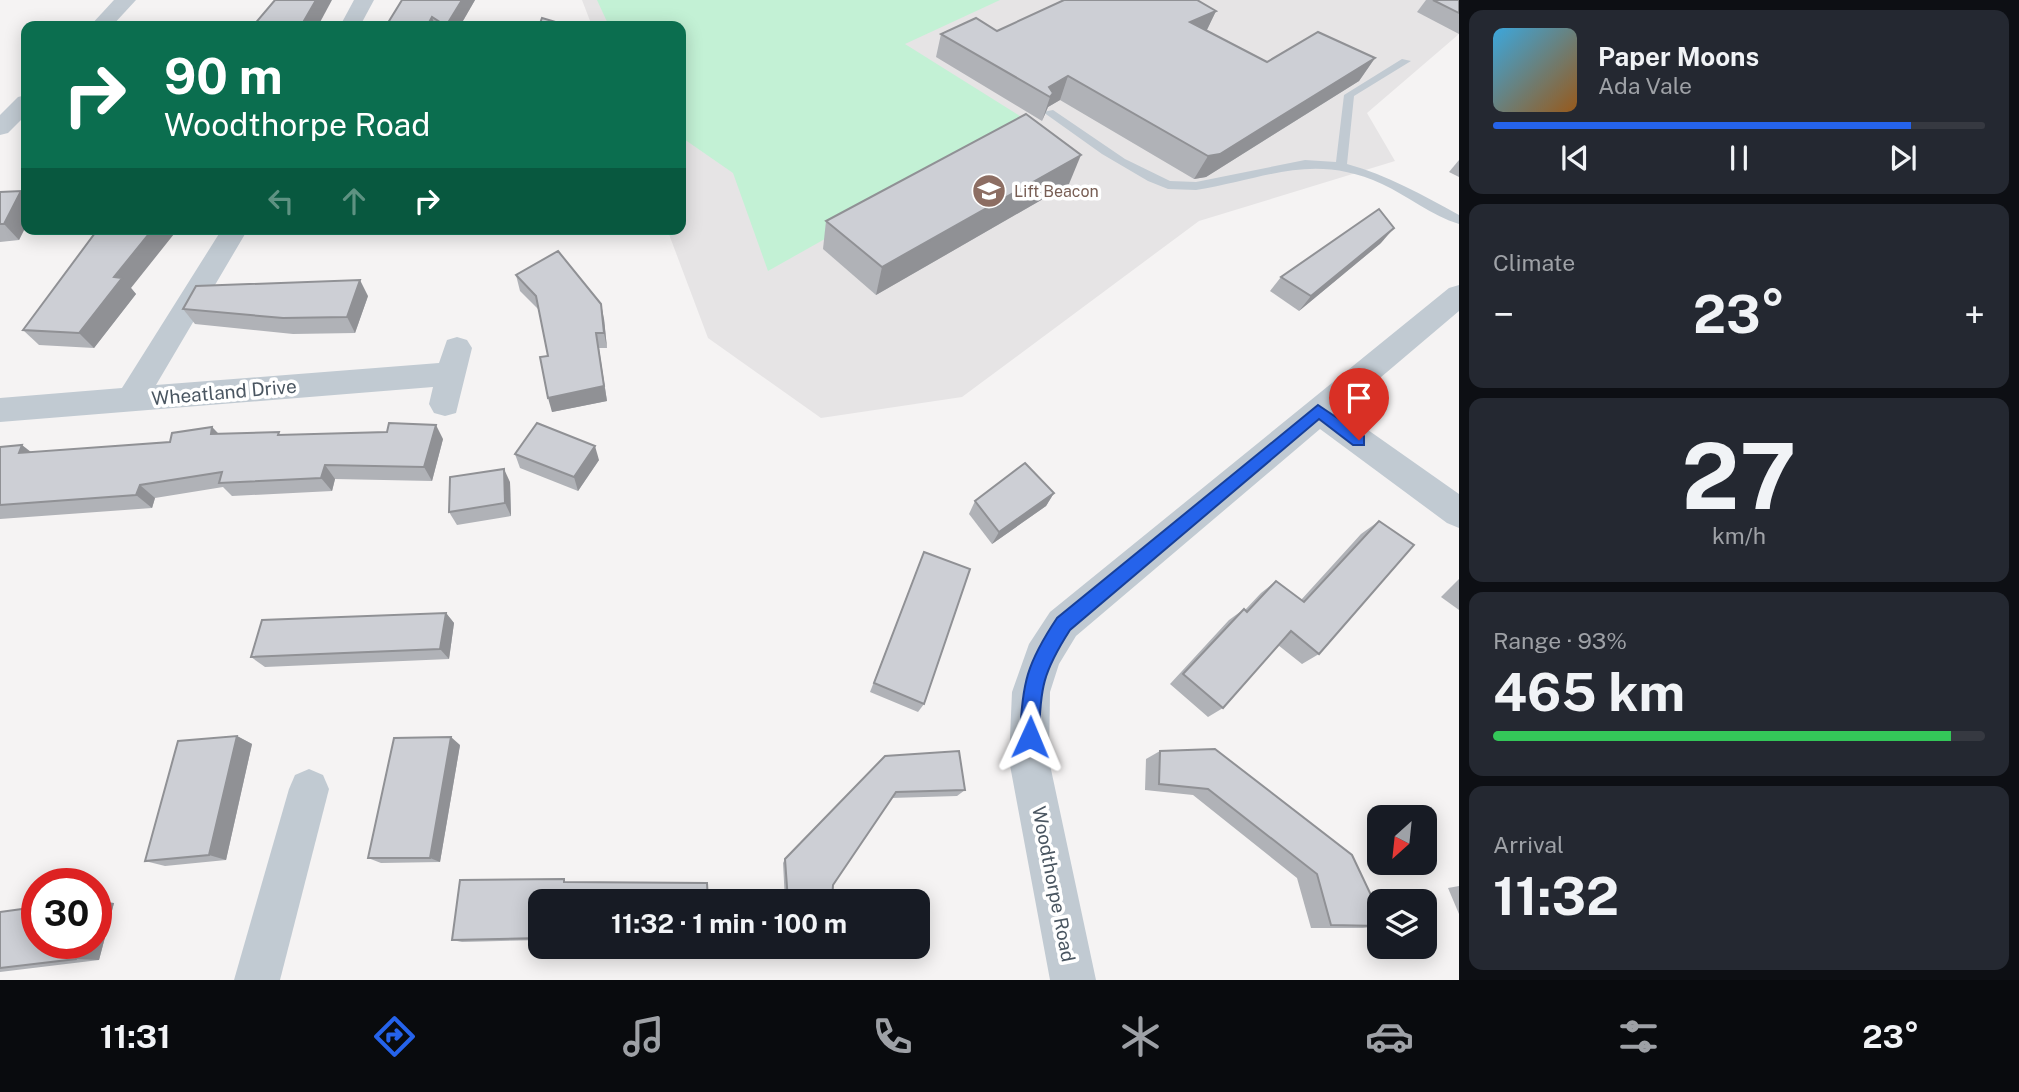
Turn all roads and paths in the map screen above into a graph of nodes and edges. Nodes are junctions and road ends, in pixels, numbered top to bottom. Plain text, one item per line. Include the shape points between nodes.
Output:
1 (126, 0) edge
2 (364, 0) edge
3 (105, 21) edge
4 (354, 21) edge
5 (1406, 61) dead end
6 (21, 107) edge
7 (1049, 112) edge
8 (0, 128) edge
9 (1341, 166) junction
10 (1459, 220) edge
11 (232, 235) edge
12 (1459, 295) edge
13 (450, 375) dead end
14 (131, 400) junction
15 (0, 410) edge
16 (1318, 411) junction
17 (1459, 513) edge
18 (309, 789) dead end
19 (257, 980) edge
20 (1073, 980) edge

1 - 3 street
2 - 4 street
5 - 9 lane via 1349,95
6 - 8 street
7 - 9 lane via 1170,186 1202,185 1306,164
9 - 10 lane via 1402,189
11 - 14 street
12 - 16 street, Woodthorpe Road
13 - 14 street, Wheatland Drive
14 - 15 street, Wheatland Drive
16 - 17 street
16 - 20 street, Woodthorpe Road via 1063,624 1042,657 1031,692 1029,760
18 - 19 street

